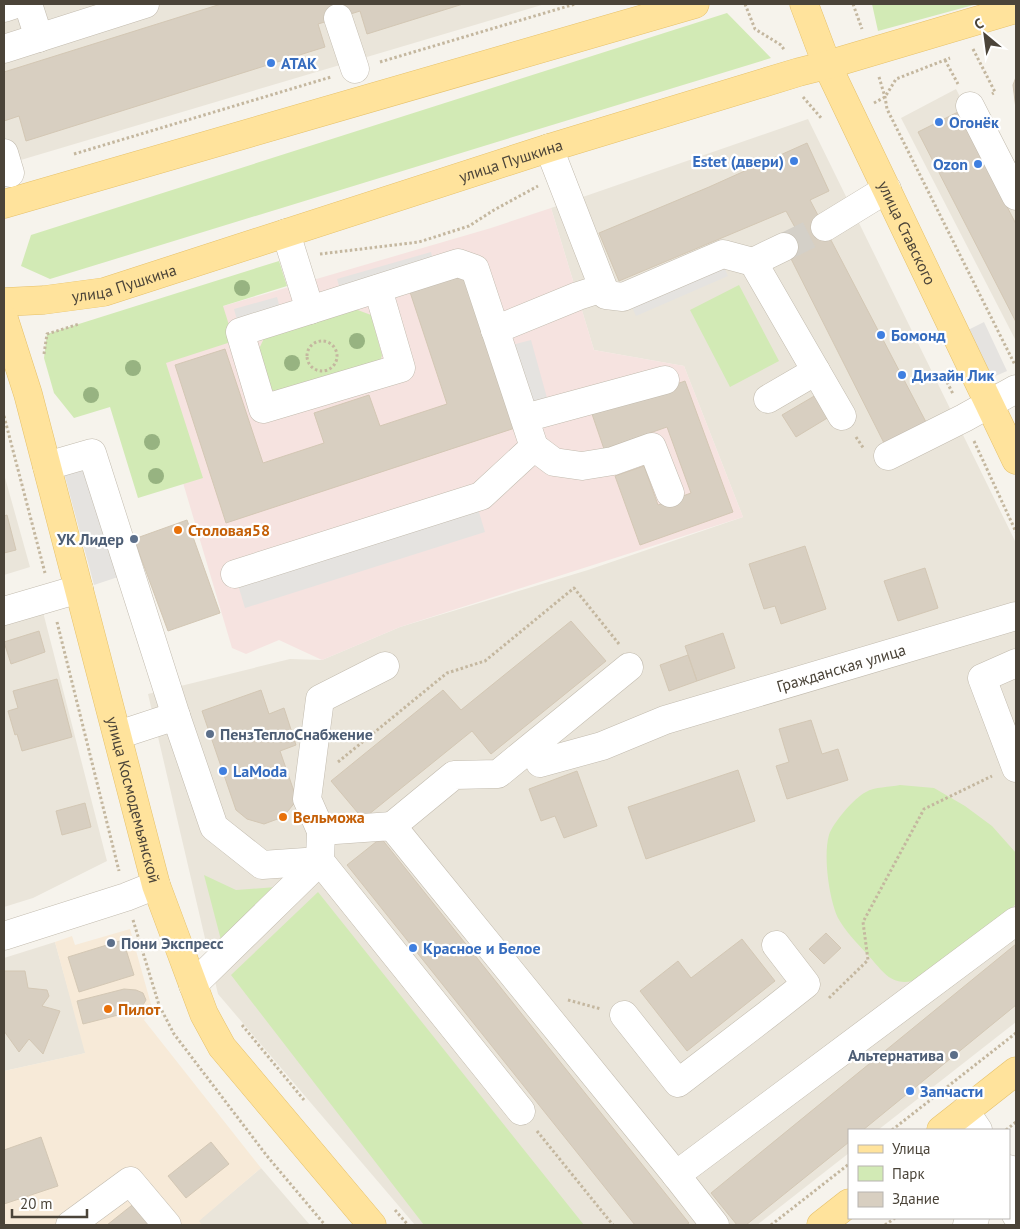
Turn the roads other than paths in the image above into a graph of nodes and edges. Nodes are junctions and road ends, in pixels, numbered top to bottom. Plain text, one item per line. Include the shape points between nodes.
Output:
1 (16, 4) edge
2 (28, 4) edge
3 (145, 4) edge
4 (695, 4) edge
5 (804, 4) edge
6 (4, 8) edge
7 (1016, 9) edge
8 (338, 18) dead end
9 (39, 38) junction
10 (4, 49) edge
11 (827, 65) junction
12 (355, 69) road end
13 (970, 106) dead end
14 (549, 148) junction
15 (887, 189) junction
16 (1016, 196) edge
17 (4, 204) edge
18 (824, 227) tunnel mouth
19 (286, 233) junction
20 (784, 246) tunnel mouth
21 (753, 262) junction
22 (603, 288) junction
23 (378, 289) junction
24 (4, 302) edge
25 (310, 310) junction
26 (4, 319) edge
27 (495, 330) junction
28 (816, 371) junction
29 (665, 380) dead end
30 (1016, 389) edge
31 (768, 399) dead end
32 (989, 404) junction
33 (842, 416) road end
34 (525, 418) junction
35 (534, 447) junction
36 (888, 456) road end
37 (1016, 460) edge
38 (47, 466) junction
39 (670, 493) dead end
40 (235, 574) dead end
41 (79, 589) junction
42 (4, 611) edge
43 (1016, 616) edge
44 (1016, 663) edge
45 (386, 666) dead end
46 (629, 667) road end
47 (176, 716) junction
48 (118, 735) junction
49 (540, 763) dead end
50 (1016, 766) edge
51 (392, 826) junction
52 (321, 831) junction
53 (320, 861) junction
54 (156, 885) junction
55 (1016, 920) edge
56 (4, 936) edge
57 (776, 945) dead end
58 (193, 985) junction
59 (624, 1015) road end
60 (1016, 1071) edge
61 (521, 1111) road end
62 (972, 1121) edge
63 (944, 1129) edge
64 (676, 1175) junction
65 (1010, 1201) edge
66 (848, 1204) edge
67 (1016, 1215) edge
68 (70, 1225) edge
69 (167, 1225) edge
70 (372, 1225) edge
71 (715, 1225) edge
72 (821, 1225) edge

1 - 6 street
2 - 9 street
3 - 9 street
4 - 17 main road
5 - 11 main road, улица Ставского
7 - 11 main road, улица Пушкина
8 - 12 street
9 - 10 street
11 - 14 main road, улица Пушкина
11 - 15 main road, улица Ставского
13 - 16 street
14 - 19 main road, улица Пушкина
14 - 22 street
15 - 18 street
15 - 32 main road, улица Ставского
19 - 24 main road, улица Пушкина via 104,292
19 - 25 street
20 - 21 street
21 - 22 street via 723,254 622,298 606,295
21 - 28 street
22 - 27 street
23 - 25 street
23 - 25 street via 401,368 264,410 240,332
23 - 27 street via 458,263 475,269
26 - 38 main road, улица Космодемьянской
27 - 34 street
28 - 31 street
28 - 33 street
29 - 34 street
30 - 32 street
32 - 36 street
32 - 37 main road, улица Ставского
34 - 35 street
35 - 39 street via 554,462 582,466 652,447
35 - 40 street via 481,496
38 - 41 main road, улица Космодемьянской
38 - 47 street via 92,453
41 - 42 street
41 - 48 main road, улица Космодемьянской
43 - 49 street, Гражданская улица via 665,720 602,746
44 - 50 street via 982,678
45 - 52 street via 320,699 307,799
46 - 51 street via 498,774 454,775
47 - 48 street
47 - 53 street via 214,827 262,865
48 - 54 main road, улица Космодемьянской
51 - 52 street
51 - 64 street
52 - 53 street
53 - 58 street
53 - 61 street
54 - 56 street
54 - 58 main road, улица Космодемьянской
55 - 64 street
57 - 59 street via 806,984 678,1083
58 - 70 main road, улица Космодемьянской via 222,1047
60 - 62 main road
62 - 63 main road
64 - 71 street
65 - 67 street
66 - 72 main road
68 - 69 street via 130,1181

